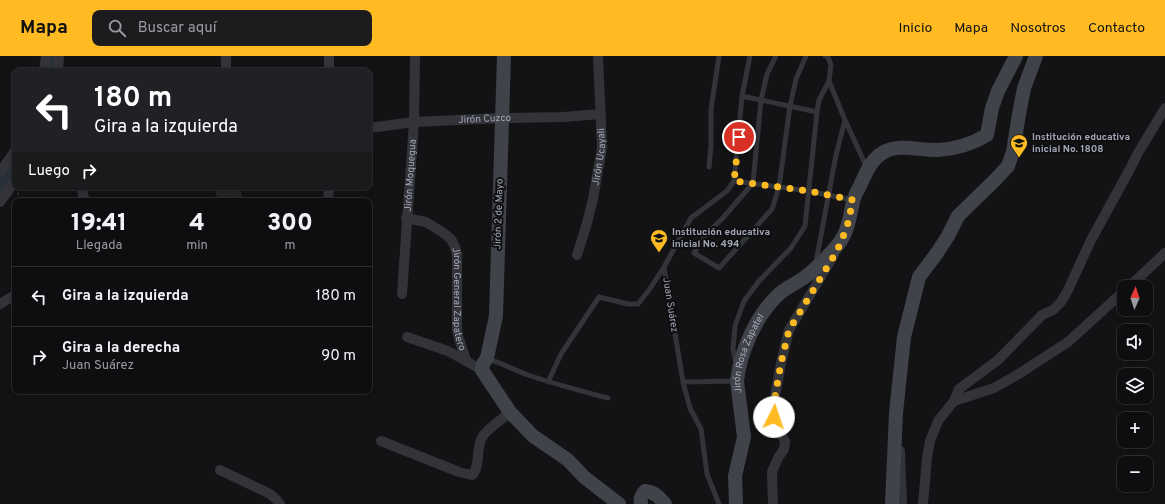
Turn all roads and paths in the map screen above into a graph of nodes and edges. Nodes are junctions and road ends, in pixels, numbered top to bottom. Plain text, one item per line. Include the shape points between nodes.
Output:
1 (46, 56) edge
2 (59, 56) edge
3 (226, 56) edge
4 (329, 56) edge
5 (415, 56) edge
6 (504, 56) edge
7 (598, 56) edge
8 (719, 56) edge
9 (750, 56) edge
10 (776, 56) edge
11 (806, 56) edge
12 (825, 56) edge
13 (1016, 56) edge
14 (1036, 56) edge
15 (44, 68) edge
16 (58, 68) edge
17 (226, 68) edge
18 (329, 68) edge
19 (829, 81) junction
20 (742, 96) junction
21 (760, 100) junction
22 (790, 106) junction
23 (1165, 108) edge
24 (817, 112) junction
25 (601, 114) junction
26 (502, 118) junction
27 (845, 120) junction
28 (414, 122) junction
29 (372, 128) edge
30 (12, 155) edge
31 (709, 167) dead end
32 (867, 169) junction
33 (0, 172) edge
34 (734, 181) junction
35 (753, 184) junction
36 (779, 187) junction
37 (12, 190) edge
38 (82, 190) edge
39 (809, 191) junction
40 (829, 195) junction
41 (84, 198) dead end
42 (853, 200) junction
43 (0, 202) edge
44 (406, 218) junction
45 (842, 239) junction
46 (1165, 253) edge
47 (577, 254) dead end
48 (664, 267) junction
49 (815, 269) junction
50 (1136, 280) edge
51 (402, 294) dead end
52 (12, 297) edge
53 (1117, 297) edge
54 (0, 304) edge
55 (407, 337) dead end
56 (466, 360) junction
57 (485, 364) junction
58 (738, 378) junction
59 (548, 382) junction
60 (683, 382) junction
61 (608, 398) dead end
62 (954, 401) junction
63 (510, 412) junction
64 (381, 441) dead end
65 (894, 446) junction
66 (220, 470) dead end
67 (280, 504) edge
68 (619, 504) edge
69 (641, 504) edge
70 (666, 504) edge
71 (719, 504) edge
72 (736, 504) edge
73 (773, 504) edge
74 (892, 504) edge
75 (902, 504) edge
76 (924, 504) edge

1 - 15 street
2 - 16 street
3 - 17 street
4 - 18 street
5 - 28 street, Jirón Moquegua
6 - 26 street, Jirón 2 de Mayo
7 - 25 street, Jirón Ucayali
8 - 31 lane via 712,109
9 - 20 lane
10 - 21 lane via 767,74
11 - 22 lane via 796,79
12 - 19 lane via 831,65
13 - 32 street via 998,91 987,135 958,147 937,150 890,149 882,153
14 - 65 street via 1024,88 1013,152 1008,166 958,216 944,242 919,277 904,337
19 - 24 lane via 819,100
19 - 27 lane
20 - 21 lane
20 - 34 lane
21 - 22 lane
21 - 35 lane
22 - 24 lane
22 - 36 lane
23 - 62 street via 1091,240 1061,302 1054,310 1042,315 998,360 959,389
24 - 39 lane
25 - 26 street, Jirón Cuzco
25 - 47 street, Jirón Ucayali via 602,148 593,198
26 - 28 street, Jirón Cuzco
26 - 57 street, Jirón 2 de Mayo via 496,316
27 - 32 lane
27 - 40 lane
28 - 29 street, Jirón Cuzco
28 - 44 street, Jirón Moquegua
30 - 33 street
32 - 42 street
34 - 35 lane
34 - 48 lane, Juan Suárez via 727,191 691,218
35 - 36 lane
35 - 36 lane via 706,234 694,253 719,268 772,209
36 - 39 lane
37 - 43 street
38 - 41 street
39 - 40 lane
39 - 58 lane via 805,226 791,248 759,281 744,301 735,326 733,349
40 - 42 lane
40 - 49 lane
42 - 45 street
44 - 51 street, Jirón Moquegua
44 - 56 street, Jirón General Zapatero via 426,222 442,232 455,247 457,330
45 - 49 street, Jirón Rosa Zapatel
45 - 73 street via 789,330 773,408 774,417 785,442 772,472
46 - 50 street
48 - 59 lane via 638,304 599,297 560,354
48 - 60 lane, Juan Suárez
49 - 58 street, Jirón Rosa Zapatel via 778,294 767,307 746,344
52 - 54 street
53 - 62 street via 1068,342 1017,375 994,388
55 - 56 street
56 - 57 street
57 - 59 lane via 501,363
57 - 63 street
58 - 60 lane
58 - 72 street, Jirón Rosa Zapatel via 744,437 735,476
59 - 61 lane
60 - 71 lane, Juan Suárez via 690,408 701,429 707,474
62 - 76 street via 938,421 930,441
63 - 64 street via 484,435 478,450 477,467 472,475
63 - 68 street via 533,436 568,460 584,477
65 - 74 street
65 - 75 street via 900,448
66 - 67 street via 270,494
69 - 70 street via 641,495 645,491 657,494

